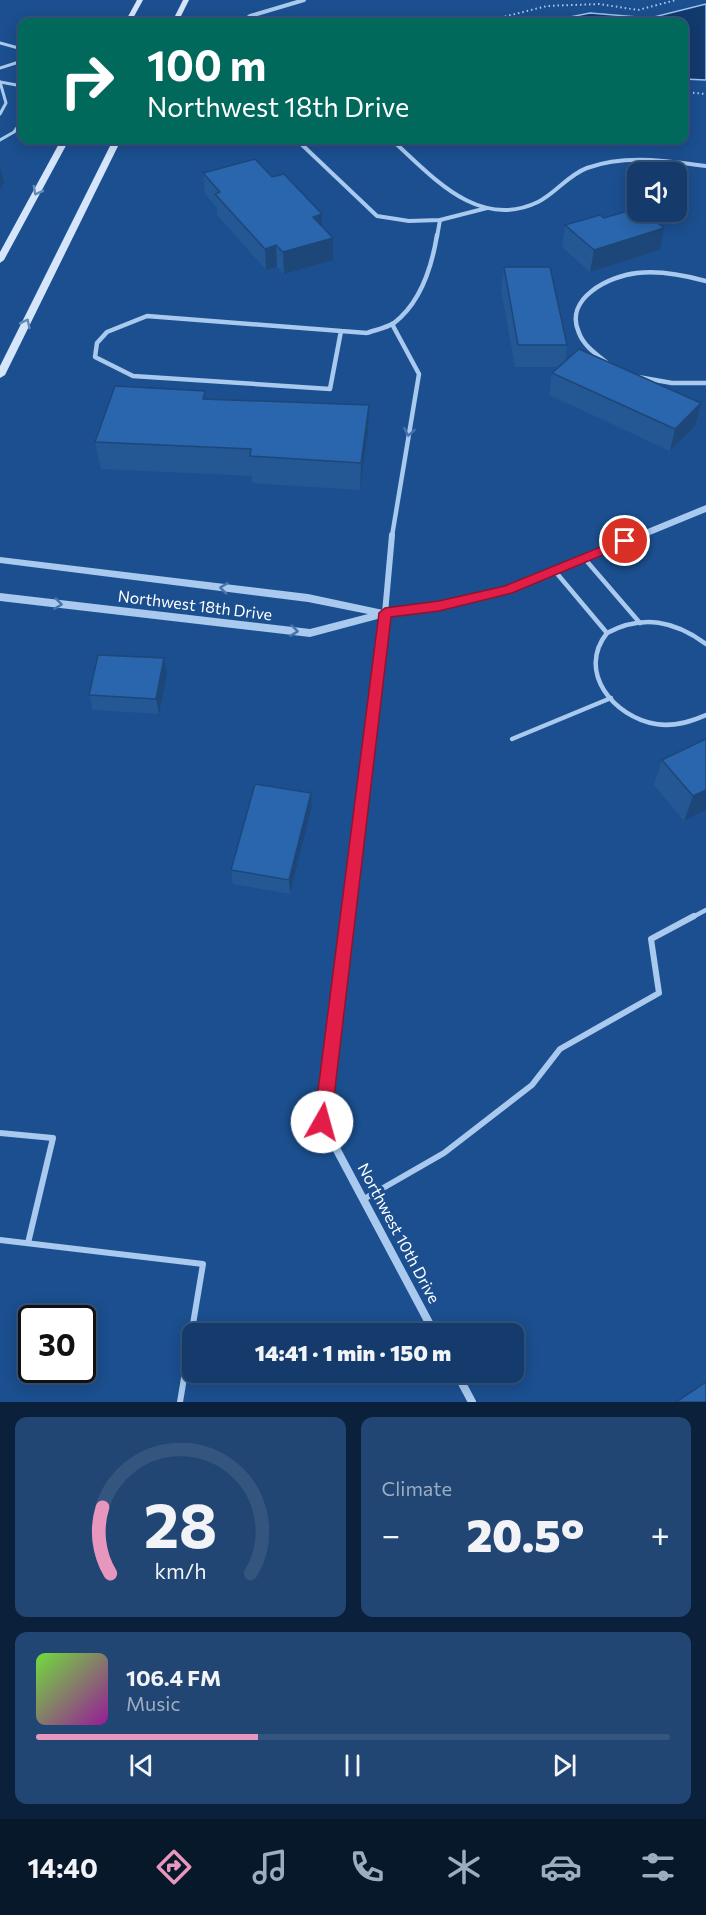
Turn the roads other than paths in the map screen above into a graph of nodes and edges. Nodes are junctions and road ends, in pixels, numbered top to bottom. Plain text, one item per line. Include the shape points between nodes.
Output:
1 (140, 0) edge
2 (186, 0) edge
3 (304, 0) edge
4 (130, 18) edge
5 (177, 18) edge
6 (247, 18) edge
7 (0, 43) edge
8 (18, 48) edge
9 (18, 62) edge
10 (0, 66) edge
11 (0, 82) edge
12 (18, 85) edge
13 (0, 114) edge
14 (18, 126) edge
15 (0, 140) edge
16 (63, 144) edge
17 (115, 144) edge
18 (301, 144) edge
19 (397, 144) edge
20 (706, 166) edge
21 (488, 208) junction
22 (440, 220) junction
23 (0, 260) edge
24 (706, 281) edge
25 (392, 324) junction
26 (341, 331) junction
27 (609, 364) edge
28 (628, 373) edge
29 (0, 375) edge
30 (706, 383) edge
31 (706, 508) edge
32 (584, 558) junction
33 (0, 561) edge
34 (554, 570) junction
35 (0, 597) edge
36 (385, 613) junction
37 (640, 623) junction
38 (607, 633) junction
39 (706, 644) edge
40 (611, 698) junction
41 (706, 715) edge
42 (513, 740) dead end
43 (706, 910) edge
44 (0, 1133) edge
45 (364, 1199) junction
46 (0, 1240) edge
47 (28, 1243) junction
48 (429, 1323) edge
49 (462, 1383) edge
50 (180, 1402) edge
51 (472, 1402) edge

1 - 4 main road
2 - 5 main road
3 - 6 street
7 - 8 lane
9 - 10 lane
11 - 12 lane
11 - 13 lane via 6,103
14 - 15 lane
16 -> 23 main road
29 -> 17 main road
18 - 22 street via 378,216
19 - 21 street via 457,197
20 - 21 street via 654,160 607,162 583,169 537,202 523,207
21 - 22 street
22 - 25 street via 432,266 406,311
24 - 27 street via 663,272 635,273 609,280 588,293 577,309 577,328 587,347
25 - 26 street via 367,333
25 -> 36 street, Northwest 10th Drive via 419,374 392,532
26 - 26 street via 330,389 133,376 95,357 97,343 107,332 147,316
28 - 30 street via 672,383
31 - 32 street, Northwest 18th Drive
32 - 34 street, Northwest 18th Drive
32 - 37 lane
36 -> 33 street, Northwest 18th Drive via 308,598
34 - 36 street, Northwest 18th Drive via 508,590 439,606
34 - 38 lane
35 -> 36 street, Northwest 18th Drive via 310,633
36 - 45 street, Northwest 10th Drive via 322,1122
37 - 38 lane
37 - 39 lane via 651,620 675,624
38 - 40 lane via 596,648 595,670
40 - 41 lane via 631,715 647,722 689,723
40 - 42 lane
43 - 45 lane via 651,939 659,993 560,1049 532,1085 444,1154
44 - 47 lane via 53,1138
45 - 48 street, Northwest 10th Drive
46 - 47 lane
47 - 50 lane via 203,1264
49 - 51 street

